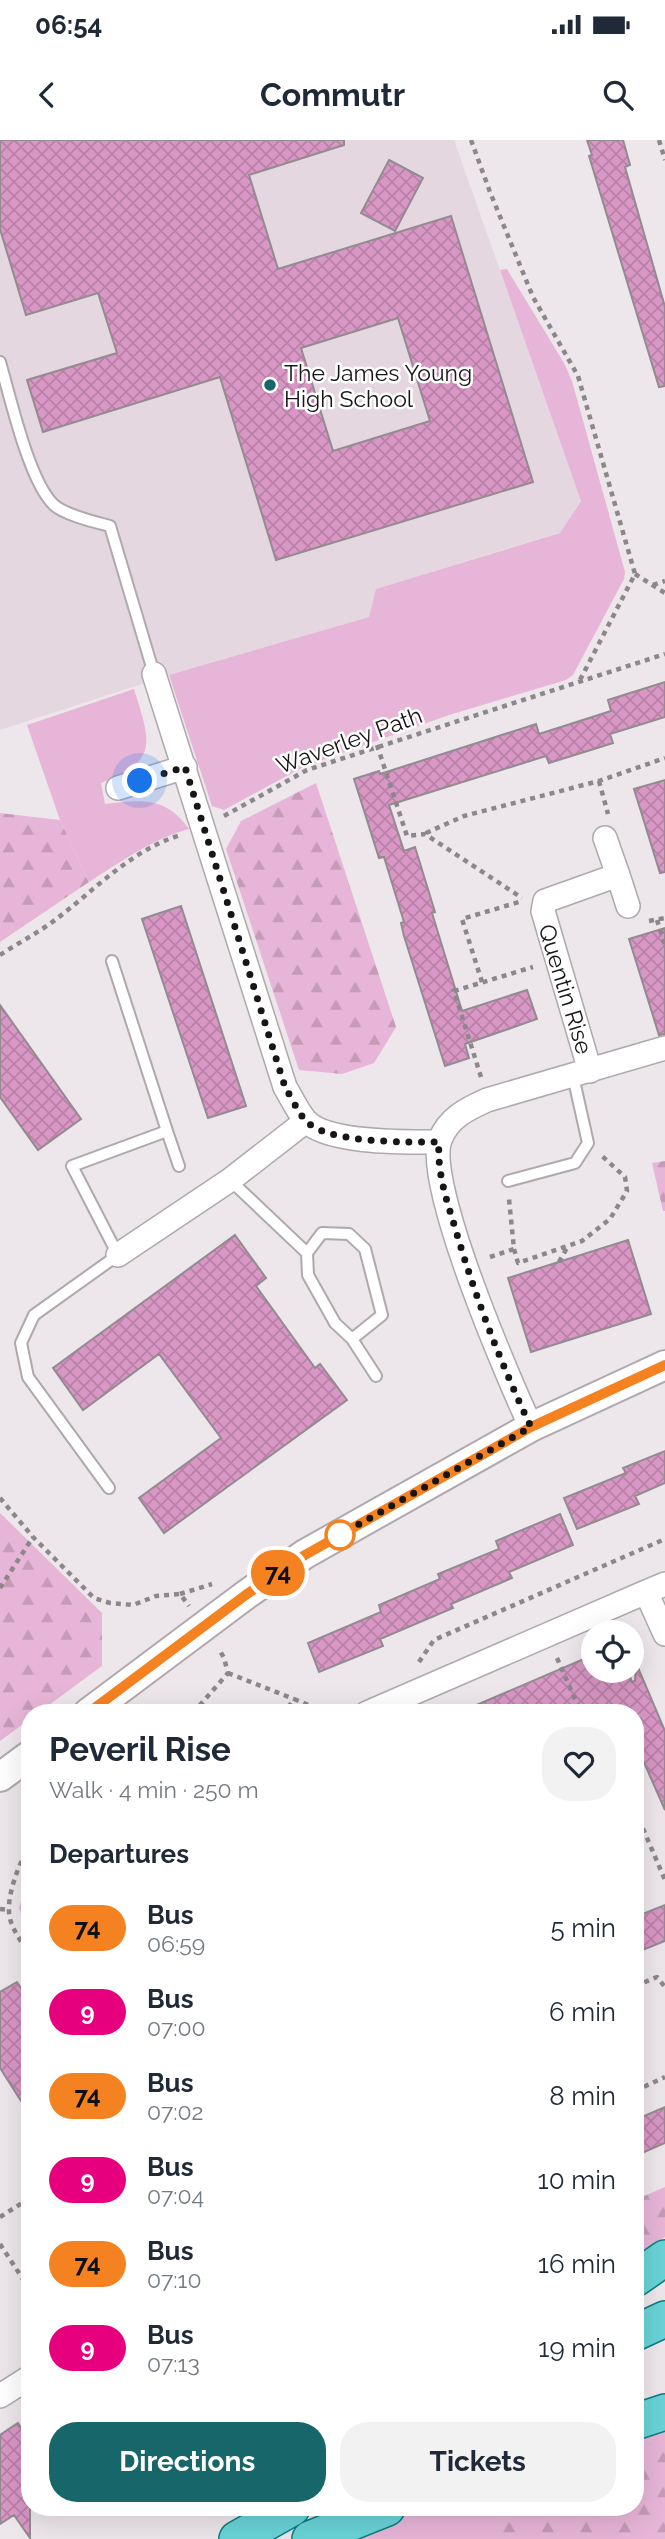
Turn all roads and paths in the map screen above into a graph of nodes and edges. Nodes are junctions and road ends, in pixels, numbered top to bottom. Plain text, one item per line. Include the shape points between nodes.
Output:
1 (471, 140) edge
2 (659, 140) edge
3 (665, 160) edge
4 (0, 362) edge
5 (635, 574) junction
6 (665, 581) edge
7 (653, 585) junction
8 (665, 593) edge
9 (665, 654) edge
10 (154, 674) joint
11 (580, 681) junction
12 (377, 745) junction
13 (665, 758) edge
14 (185, 767) junction
15 (118, 788) dead end
16 (204, 828) junction
17 (425, 834) junction
18 (605, 838) dead end
19 (618, 875) junction
20 (628, 906) dead end
21 (657, 920) dead end
22 (665, 945) edge
23 (0, 955) edge
24 (557, 959) junction
25 (112, 961) dead end
26 (482, 982) junction
27 (665, 1048) edge
28 (582, 1074) junction
29 (481, 1076) dead end
30 (306, 1121) junction
31 (167, 1131) junction
32 (439, 1142) junction
33 (588, 1143) junction
34 (179, 1167) dead end
35 (230, 1180) junction
36 (508, 1181) joint
37 (568, 1246) junction
38 (514, 1249) junction
39 (307, 1253) junction
40 (118, 1255) junction
41 (559, 1262) dead end
42 (466, 1265) junction
43 (352, 1339) junction
44 (665, 1365) edge
45 (376, 1376) dead end
46 (531, 1427) junction
47 (109, 1488) dead end
48 (0, 1498) edge
49 (33, 1538) junction
50 (665, 1539) edge
51 (0, 1588) edge
52 (656, 1588) edge
53 (190, 1608) dead end
54 (665, 1634) edge
55 (547, 1635) junction
56 (213, 1639) dead end
57 (228, 1673) junction
58 (411, 1694) junction
59 (294, 1699) junction
60 (100, 1704) edge
61 (201, 1704) edge
62 (291, 1704) edge
63 (306, 1704) edge
64 (381, 1704) edge
65 (577, 1704) edge
66 (21, 1762) edge
67 (0, 1777) edge
68 (644, 1831) edge
69 (21, 1866) edge
70 (665, 1880) edge
71 (0, 1909) edge
72 (9, 1910) junction
73 (21, 1940) edge
74 (644, 1982) edge
75 (665, 1987) edge
76 (665, 2077) edge
77 (644, 2087) edge
78 (21, 2204) edge
79 (0, 2217) edge
80 (0, 2244) edge
81 (665, 2258) edge
82 (644, 2273) edge
83 (21, 2276) edge
84 (665, 2319) edge
85 (644, 2329) edge
86 (21, 2383) edge
87 (0, 2396) edge
88 (665, 2412) edge
89 (644, 2419) edge
90 (278, 2516) edge
91 (367, 2516) edge
92 (237, 2539) edge
93 (310, 2539) edge

1 - 5 path via 533,297 578,376
2 - 3 path
4 - 10 lane via 33,473 54,505 110,526
5 - 7 path
5 - 11 path
6 - 7 path
7 - 8 path
9 - 11 path, Waverley Path
10 - 14 street
11 - 12 path, Waverley Path
12 - 16 path, Waverley Path via 307,770
12 - 17 path via 407,836
13 - 17 path via 599,781 464,816
14 - 15 street
14 - 16 street
16 - 23 path, Waverley Path via 167,839 137,855 53,921
16 - 30 street via 285,1087
17 - 26 path via 524,900 462,919
18 - 19 street
19 - 20 street
19 - 24 street, Quentin Rise via 545,901 542,911
21 - 22 path
24 - 26 path
24 - 28 street, Quentin Rise
25 - 31 lane
26 - 29 path via 454,991
27 - 28 street, Quentin Rise
28 - 32 street, Quentin Rise via 465,1110 449,1123
28 - 33 lane
30 - 32 street via 323,1132 385,1142
30 - 35 street
31 - 34 lane
31 - 40 lane via 72,1166
32 - 42 street via 442,1184
33 - 36 lane via 575,1163
33 - 37 path via 625,1177 627,1191 610,1219
35 - 39 lane
35 - 40 street
36 - 38 path
37 - 38 path via 518,1263
37 - 41 path
38 - 42 path
39 - 43 lane via 307,1275 335,1324
39 - 43 lane via 322,1233 349,1234 365,1249 382,1315
40 - 47 lane via 34,1314 21,1343 29,1377
42 - 46 street via 503,1368
43 - 45 lane
44 - 46 street
46 - 60 street via 305,1555
48 - 49 path
49 - 51 path
49 - 53 path via 94,1598 133,1605 156,1596 180,1594
50 - 58 path via 435,1640 411,1674
52 - 54 street
52 - 55 street
55 - 58 street
55 - 65 path
56 - 57 path
57 - 59 path
57 - 61 path
58 - 64 street
59 - 62 path
59 - 63 path
66 - 67 street
68 - 70 path
69 - 72 path
71 - 72 path
72 - 73 path
74 - 75 path via 657,1977
76 - 77 path
78 - 79 path
80 - 83 path
81 - 82 main road
84 - 85 main road
86 - 87 street
88 - 89 main road
90 - 92 main road
91 - 93 main road

